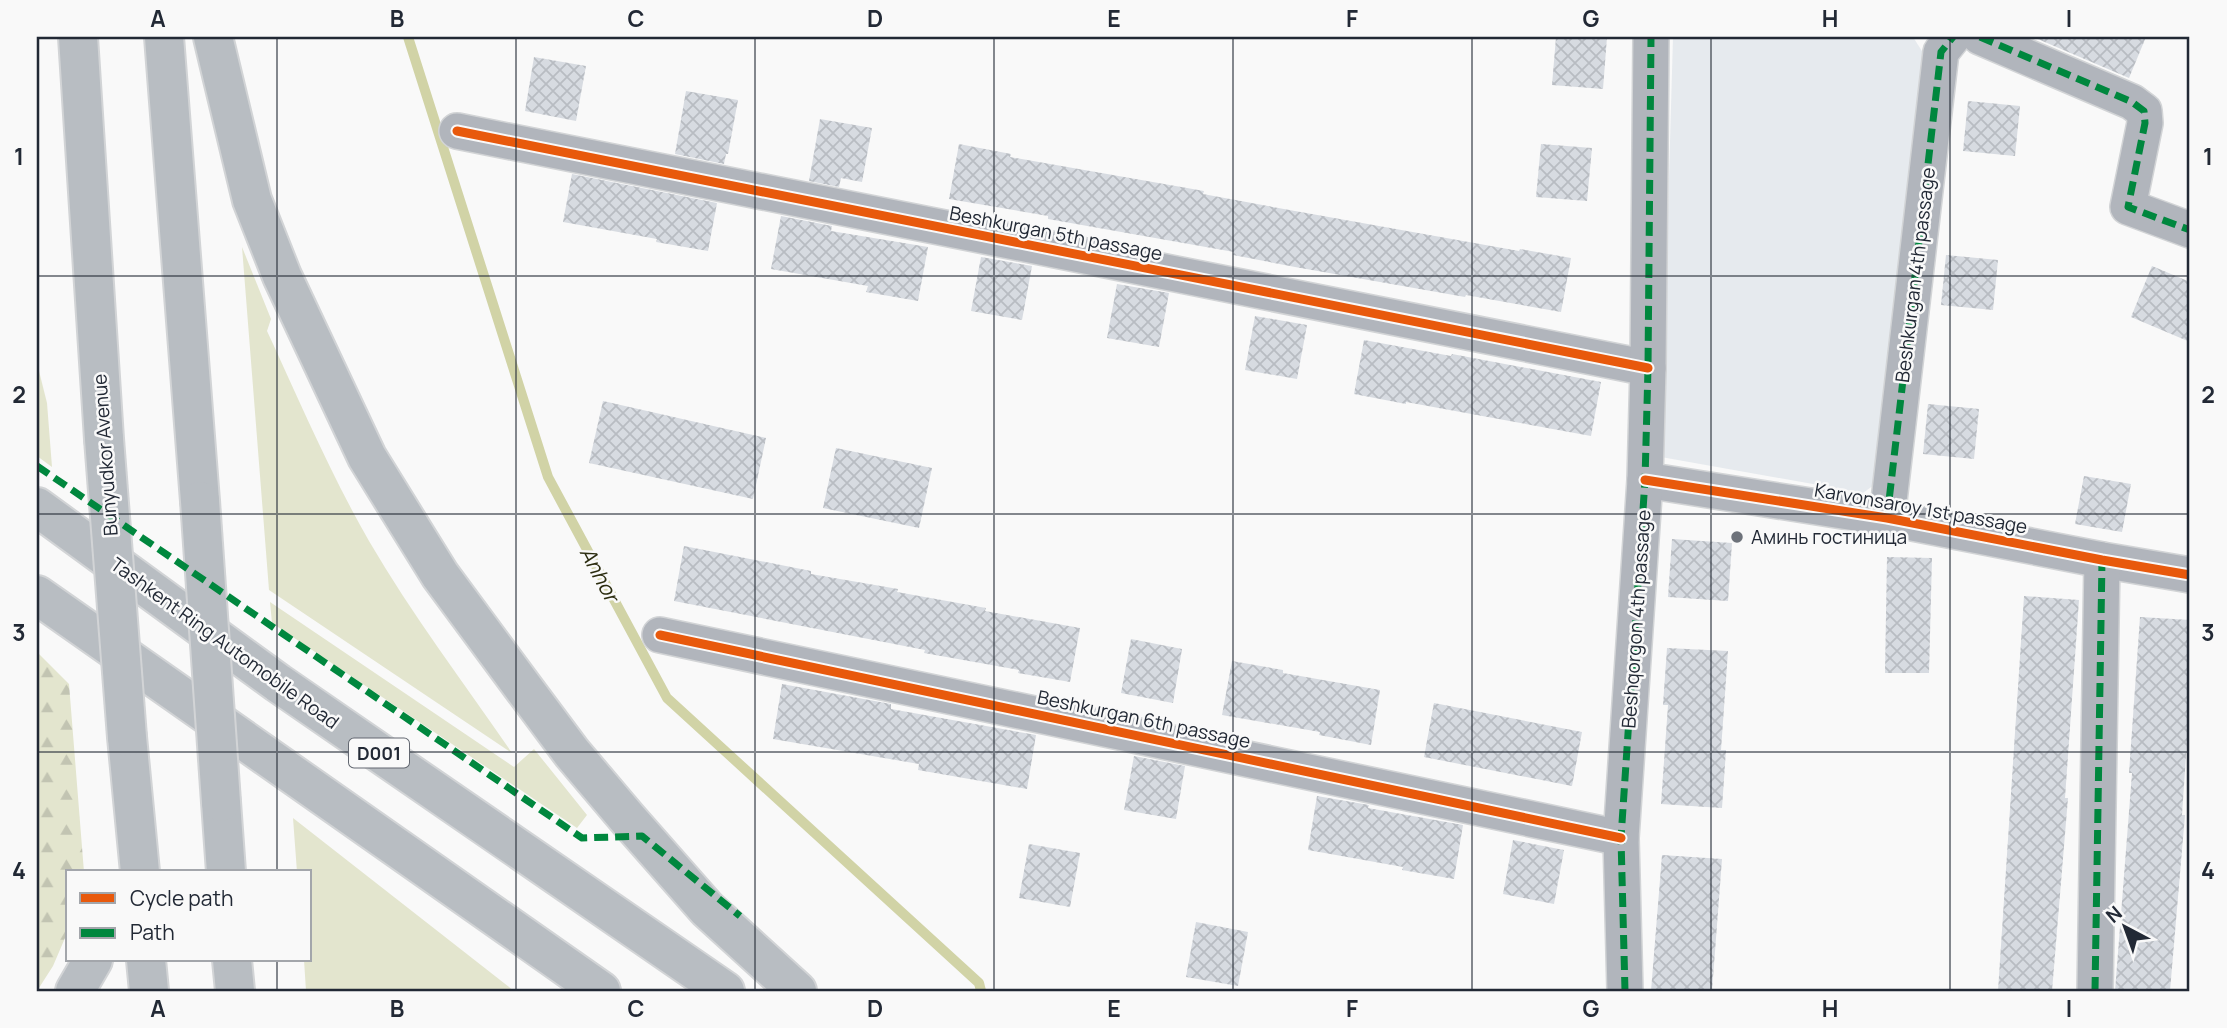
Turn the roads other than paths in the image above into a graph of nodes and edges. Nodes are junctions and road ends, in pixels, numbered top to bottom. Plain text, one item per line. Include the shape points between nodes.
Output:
1 (79, 37) edge
2 (164, 37) edge
3 (213, 37) edge
4 (1651, 37) edge
5 (1953, 37) edge
6 (1980, 37) edge
7 (457, 131) dead end
8 (2190, 230) edge
9 (1648, 368) junction
10 (1645, 480) junction
11 (37, 508) edge
12 (1887, 518) junction
13 (2102, 560) junction
14 (2190, 575) edge
15 (46, 603) edge
16 (660, 635) dead end
17 (135, 807) junction
18 (1621, 838) junction
19 (123, 870) edge
20 (140, 870) edge
21 (226, 870) edge
22 (92, 962) edge
23 (146, 962) edge
24 (232, 962) edge
25 (75, 991) edge
26 (149, 991) edge
27 (235, 991) edge
28 (601, 991) edge
29 (725, 991) edge
30 (797, 991) edge
31 (1625, 991) edge
32 (2095, 991) edge

1 - 17 highway, Bunyudkor Avenue, bridge via 104,439
2 - 21 highway, bridge
3 - 30 highway via 252,200 367,457 440,575 572,752 707,909
4 - 9 street, Beshqorgon 4th passage
5 - 12 street, Beshkurgan 4th passage via 1941,52
6 - 8 street via 2144,111 2128,208
7 - 9 street, Beshkurgan 5th passage
9 - 10 street, Beshqorgon 4th passage
10 - 12 street, Karvonsaroy 1st passage
10 - 18 street, Beshqorgon 4th passage
11 - 29 highway, Tashkent Ring Automobile Road / D001 via 278,683
12 - 13 street, Karvonsaroy 1st passage
13 - 14 street, Karvonsaroy 1st passage
13 - 32 street
15 - 28 highway
16 - 18 street, Beshkurgan 6th passage
17 - 19 highway
17 - 20 highway, Bunyudkor Avenue
18 - 31 street, Beshqorgon 4th passage
22 - 25 highway
23 - 26 highway
24 - 27 highway

